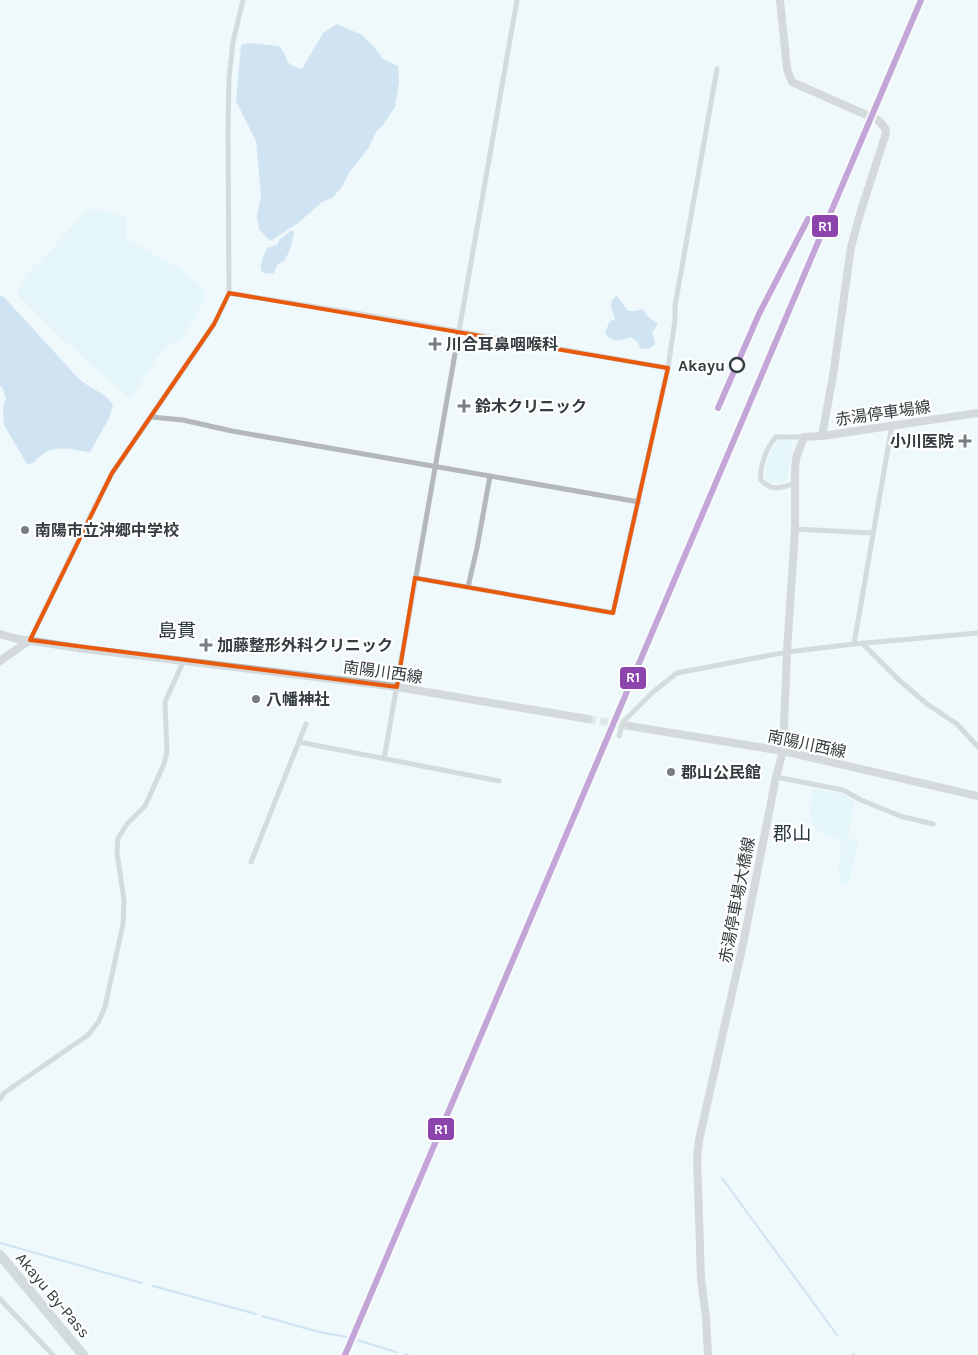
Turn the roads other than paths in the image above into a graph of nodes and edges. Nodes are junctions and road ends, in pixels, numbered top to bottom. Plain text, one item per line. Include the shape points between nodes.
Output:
1 (243, 0) edge
2 (517, 0) edge
3 (780, 0) edge
4 (716, 69) dead end
5 (229, 293) junction
6 (460, 331) junction
7 (668, 368) junction
8 (978, 413) edge
9 (151, 417) junction
10 (892, 425) junction
11 (822, 436) junction
12 (804, 437) junction
13 (436, 466) junction
14 (490, 476) junction
15 (795, 483) junction
16 (639, 502) junction
17 (795, 529) junction
18 (874, 533) junction
19 (415, 578) junction
20 (468, 587) junction
21 (978, 633) edge
22 (0, 634) edge
23 (30, 640) junction
24 (854, 644) junction
25 (862, 644) junction
26 (787, 652) junction
27 (184, 660) junction
28 (0, 661) edge
29 (396, 687) junction
30 (588, 719) tunnel mouth
31 (306, 724) dead end
32 (629, 726) tunnel mouth
33 (619, 736) dead end
34 (299, 742) junction
35 (978, 747) edge
36 (783, 751) junction
37 (384, 759) junction
38 (776, 776) junction
39 (499, 781) dead end
40 (978, 796) edge
41 (932, 824) dead end
42 (251, 862) dead end
43 (0, 1098) edge
44 (0, 1255) edge
45 (0, 1299) edge
46 (53, 1355) edge
47 (84, 1355) edge
48 (708, 1355) edge

1 - 5 street via 229,78
2 - 6 street
3 - 11 main road via 787,69 792,82 878,120 886,133 851,247
4 - 7 street via 675,306
5 - 6 street
5 - 9 street via 214,324
6 - 7 street
6 - 13 street
7 - 16 street
8 - 10 main road, 赤湯停車場線
9 - 13 street
9 - 23 street via 112,473
10 - 11 main road, 赤湯停車場線
10 - 18 street
11 - 12 main road, 赤湯停車場線
12 - 15 main road, 赤湯停車場大橋線 via 796,458
12 - 15 street via 776,437 760,471 761,480 770,488 780,489
13 - 14 street
13 - 19 street
14 - 16 street
14 - 20 street
15 - 17 main road, 赤湯停車場大橋線
16 - 20 street via 613,613
17 - 18 street
17 - 26 main road, 赤湯停車場大橋線
18 - 24 street
19 - 20 street
19 - 29 street
21 - 25 street
22 - 23 main road, 南陽川西線
23 - 27 main road, 南陽川西線
23 - 28 main road
24 - 25 street
24 - 26 street
25 - 35 street via 899,680 957,724
26 - 33 street via 677,673 623,722
26 - 36 main road, 赤湯停車場大橋線
27 - 29 main road, 南陽川西線
27 - 43 street via 165,702 164,764 145,806 126,824 118,838 123,924 100,1020 88,1035
29 - 30 main road, 南陽川西線
29 - 37 street
31 - 34 street
32 - 36 main road, 南陽川西線
34 - 37 street
34 - 42 street
36 - 38 main road, 赤湯停車場大橋線
36 - 40 main road, 南陽川西線
37 - 39 street
38 - 41 street via 842,790 900,816
38 - 48 main road, 赤湯停車場大橋線 via 699,1140 701,1278
44 - 47 highway, Akayu By-Pass
45 - 46 street

